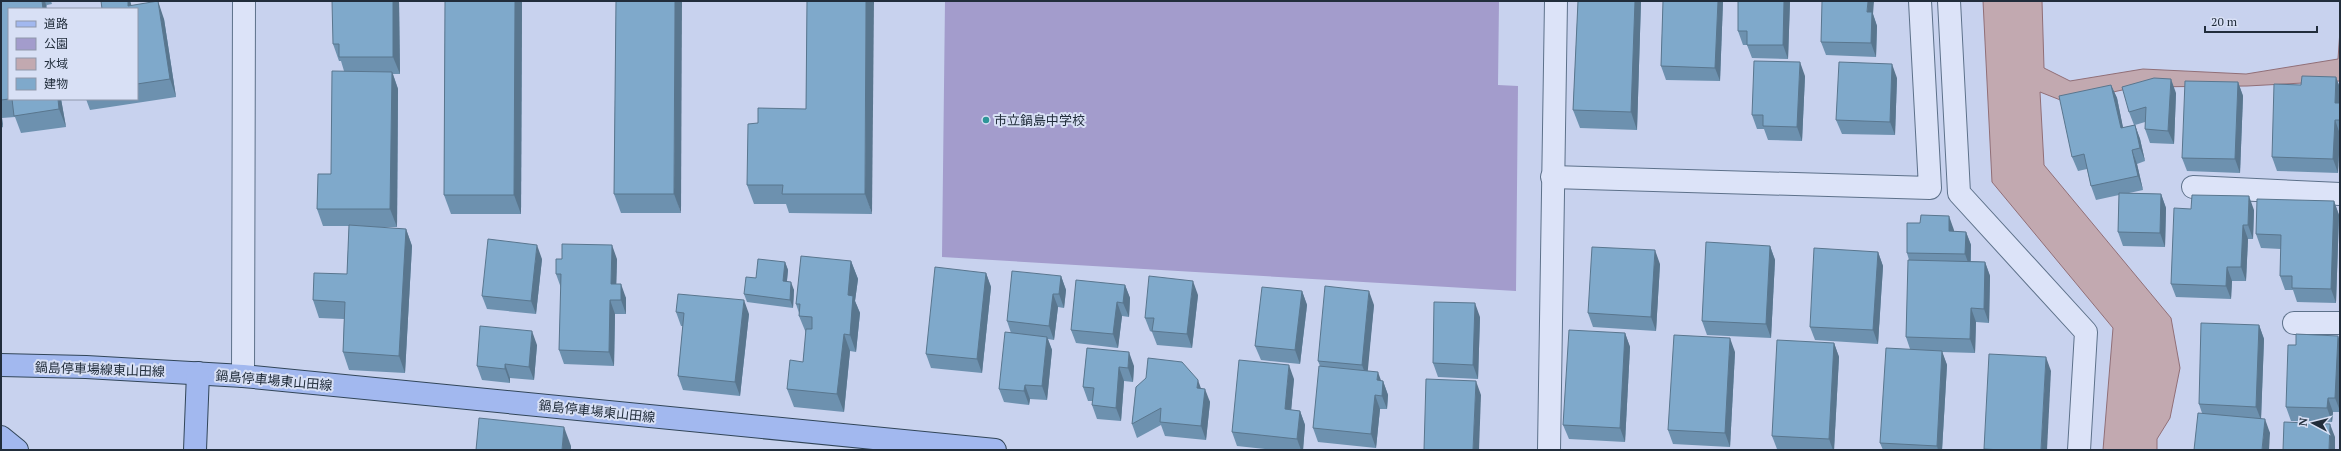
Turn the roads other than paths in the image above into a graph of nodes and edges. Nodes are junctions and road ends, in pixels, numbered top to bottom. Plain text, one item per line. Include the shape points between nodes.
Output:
1 (244, 1) edge
2 (1556, 1) edge
3 (1920, 1) edge
4 (1949, 1) edge
5 (1552, 177) junction
6 (2193, 187) dead end
7 (2340, 194) edge
8 (2340, 323) edge
9 (2294, 324) dead end
10 (1, 365) edge
11 (198, 373) junction
12 (243, 376) junction
13 (1, 437) edge
14 (16, 450) edge
15 (195, 450) edge
16 (995, 450) edge
17 (1549, 450) edge
18 (2079, 450) edge

1 - 12 street
2 - 5 street
3 - 5 street via 1930,188
4 - 18 street via 1959,193 2086,332
5 - 17 street
6 - 7 street
8 - 9 street
10 - 11 main road, 鍋島停車場線東山田線 via 86,366
11 - 12 main road, 鍋島停車場東山田線
11 - 15 main road
12 - 16 main road, 鍋島停車場東山田線
13 - 14 main road

